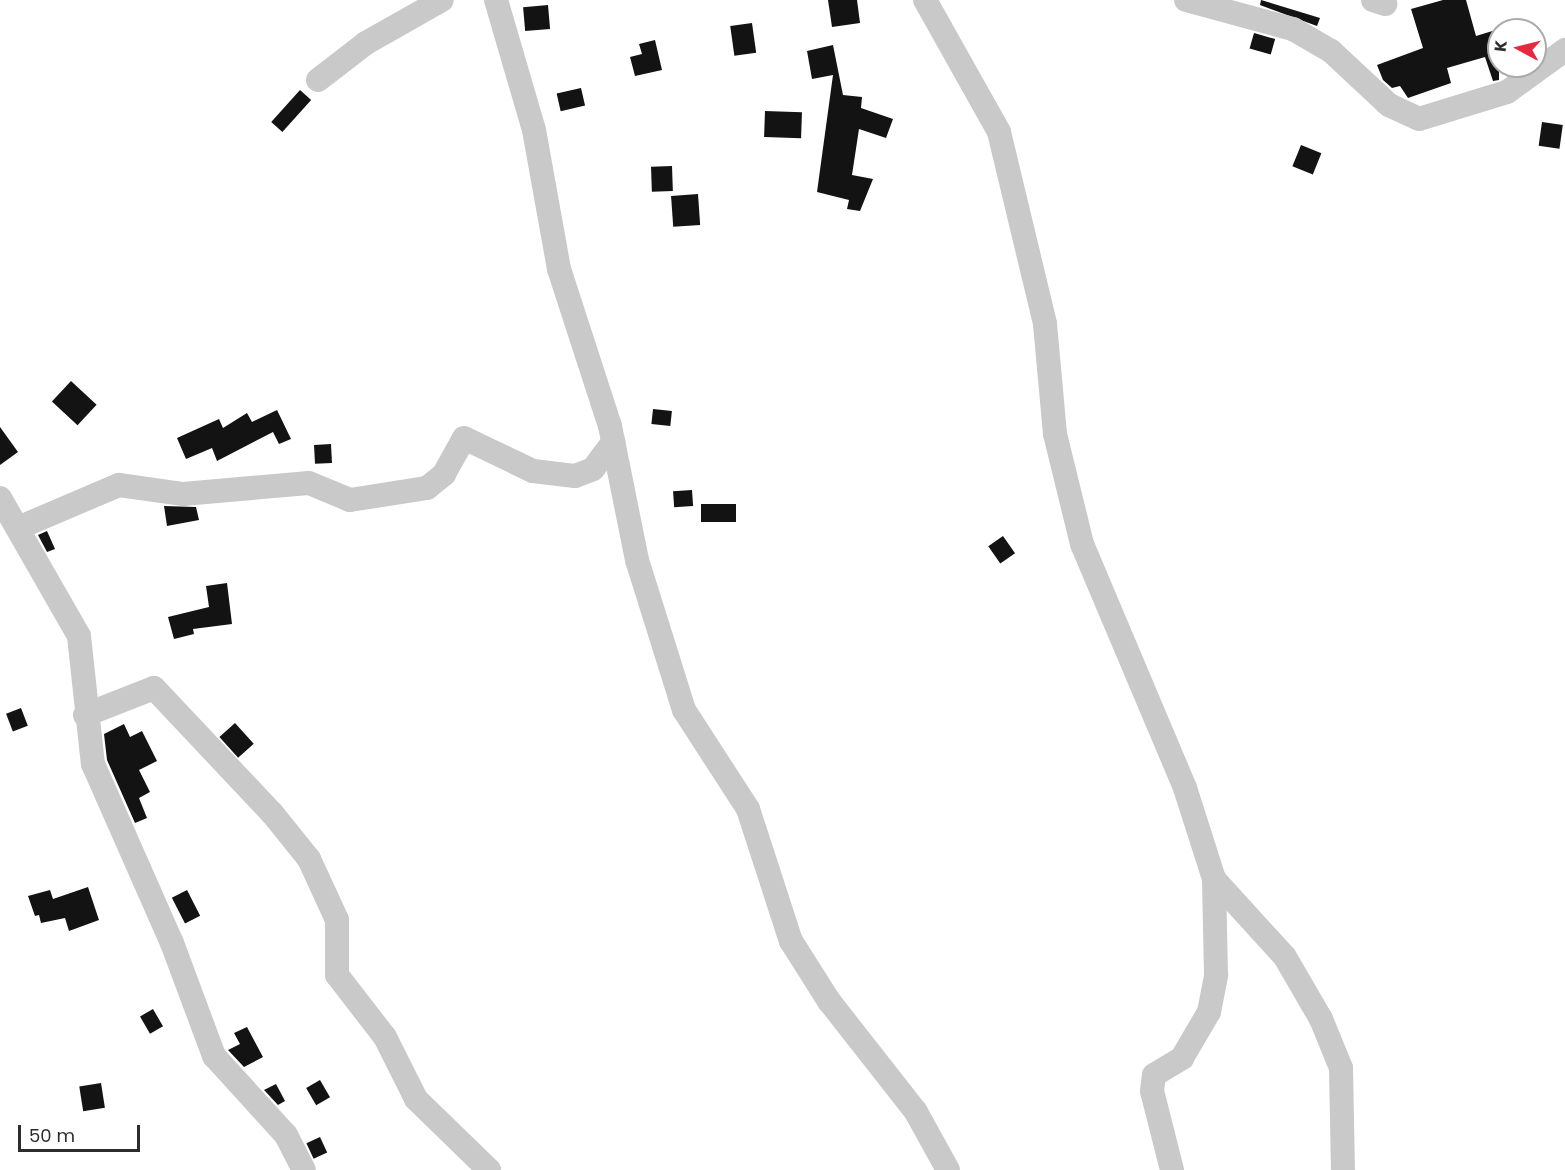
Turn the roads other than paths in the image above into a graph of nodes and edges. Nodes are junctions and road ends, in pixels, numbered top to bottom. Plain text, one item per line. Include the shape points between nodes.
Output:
1 (442, 0) edge
2 (496, 0) edge
3 (926, 0) edge
4 (1186, 0) edge
5 (1565, 50) edge
6 (318, 80) dead end
7 (613, 442) junction
8 (0, 498) edge
9 (18, 528) junction
10 (86, 715) junction
11 (1214, 879) junction
12 (304, 1170) edge
13 (489, 1170) edge
14 (948, 1170) edge
15 (1172, 1170) edge
16 (1343, 1170) edge

1 - 6 street via 366,43
2 - 7 street via 534,130 559,269
3 - 11 street via 999,132 1045,324 1055,434 1082,544 1185,788
4 - 5 street via 1293,29 1331,51 1389,105 1419,119 1507,92
7 - 9 street via 593,469 575,476 533,471 464,438 444,474 427,488 350,500 309,483 183,494 120,485
7 - 14 street via 637,560 684,710 748,809 791,941 829,1001 916,1112
8 - 9 street
9 - 10 street via 79,636
10 - 12 street via 93,764 172,944 214,1056 286,1135
10 - 13 street via 154,688 272,813 309,859 337,920 337,975 385,1037 416,1099
11 - 15 street via 1216,975 1209,1012 1182,1058 1154,1075 1152,1091
11 - 16 street via 1285,957 1321,1019 1341,1068

